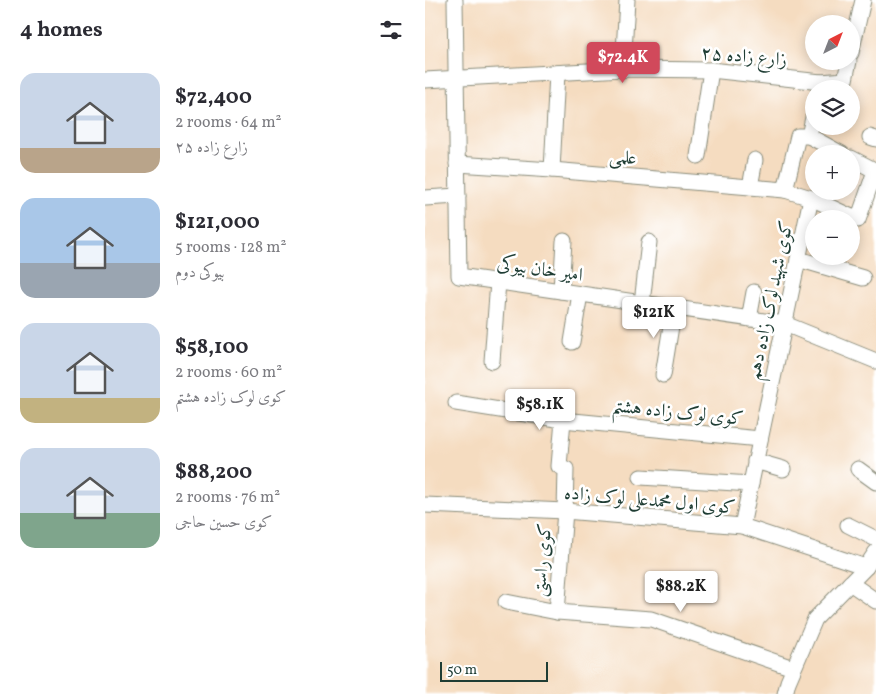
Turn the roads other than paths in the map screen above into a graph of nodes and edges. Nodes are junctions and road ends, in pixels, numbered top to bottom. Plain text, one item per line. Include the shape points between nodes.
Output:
1 (455, 0) edge
2 (627, 0) edge
3 (863, 0) edge
4 (860, 15) edge
5 (623, 70) junction
6 (711, 70) junction
7 (557, 73) junction
8 (456, 78) junction
9 (425, 80) edge
10 (805, 83) edge
11 (809, 136) joint
12 (826, 145) edge
13 (698, 156) dead end
14 (755, 160) dead end
15 (860, 163) edge
16 (457, 164) junction
17 (552, 170) junction
18 (876, 171) edge
19 (750, 187) junction
20 (785, 190) junction
21 (458, 196) junction
22 (805, 196) edge
23 (425, 198) edge
24 (811, 200) edge
25 (815, 200) edge
26 (564, 241) dead end
27 (649, 242) dead end
28 (798, 259) junction
29 (863, 278) dead end
30 (498, 282) junction
31 (561, 291) junction
32 (754, 292) dead end
33 (580, 294) junction
34 (642, 303) junction
35 (674, 308) junction
36 (749, 319) junction
37 (785, 324) junction
38 (572, 342) dead end
39 (492, 361) dead end
40 (876, 362) edge
41 (663, 376) dead end
42 (456, 403) dead end
43 (563, 420) junction
44 (760, 439) junction
45 (755, 461) junction
46 (783, 469) dead end
47 (858, 469) dead end
48 (641, 477) dead end
49 (876, 482) edge
50 (751, 484) junction
51 (425, 505) edge
52 (565, 511) junction
53 (848, 525) dead end
54 (742, 526) junction
55 (876, 539) edge
56 (876, 552) edge
57 (866, 567) junction
58 (850, 583) junction
59 (876, 601) edge
60 (507, 602) dead end
61 (557, 612) junction
62 (793, 668) junction
63 (785, 694) edge

1 - 8 street
2 - 5 street
3 - 4 street
5 - 6 street, زارع زاده ۲۵
5 - 7 street, زارع زاده ۲۵
6 - 10 street, زارع زاده ۲۵
6 - 13 street
7 - 8 street, زارع زاده ۲۵
7 - 17 street
8 - 9 street, زارع زاده ۲۵
8 - 16 street
11 - 12 street
11 - 20 street via 798,136
14 - 19 street
15 - 18 street
16 - 17 street, علمی
16 - 21 street
17 - 19 street, علمی
18 - 25 street via 858,220
19 - 20 street, علمی
20 - 22 street
21 - 23 street
21 - 30 street, امیر خان بیوکی via 459,276
24 - 28 street, کوی شهید لوک زاده دهم
26 - 31 street
27 - 34 street
28 - 29 street
28 - 37 street, کوی شهید لوک زاده دهم
30 - 31 street, امیر خان بیوکی
30 - 39 street
31 - 33 street, امیر خان بیوکی
32 - 36 street
33 - 34 street, امیر خان بیوکی
33 - 38 street
34 - 35 street, امیر خان بیوکی
35 - 36 street, امیر خان بیوکی
35 - 41 street
36 - 37 street, امیر خان بیوکی
37 - 40 street, امیر خان بیوکی
37 - 44 street, کوی شهید لوک زاده دهم
42 - 43 street, کوی لوک زاده هشتم
43 - 44 street, کوی لوک زاده هشتم
43 - 52 street via 559,466 567,469
44 - 45 street, کوی شهید لوک زاده دهم
45 - 46 street
45 - 50 street, کوی شهید لوک زاده دهم
47 - 49 street
48 - 50 street
50 - 54 street, کوی شهید لوک زاده دهم
51 - 52 street, کوی اول محمدعلی لوک زاده
52 - 54 street, کوی اول محمدعلی لوک زاده
52 - 61 street, کوی راستی
53 - 55 street
54 - 57 street, کوی اول محمدعلی لوک زاده
56 - 57 street
57 - 58 street
58 - 59 street
58 - 62 street via 815,619
60 - 61 street
61 - 62 street via 651,619
62 - 63 street

